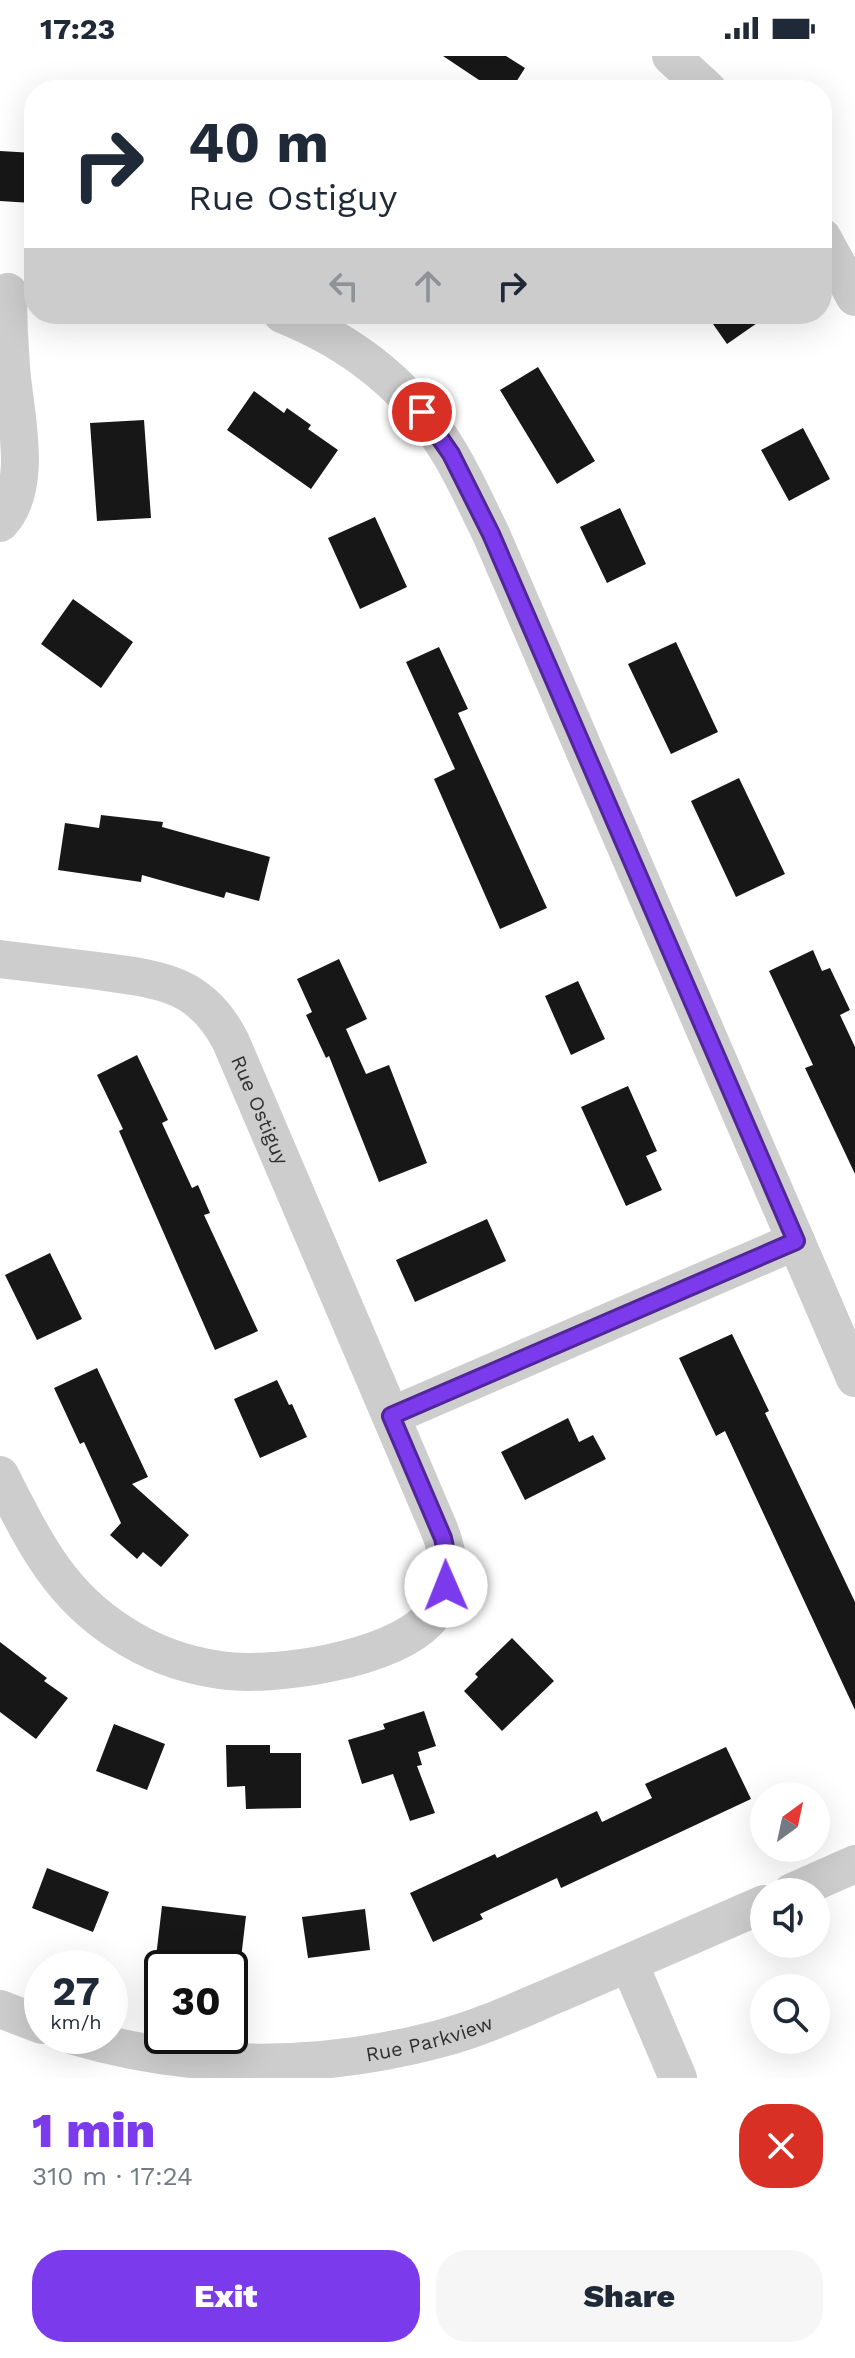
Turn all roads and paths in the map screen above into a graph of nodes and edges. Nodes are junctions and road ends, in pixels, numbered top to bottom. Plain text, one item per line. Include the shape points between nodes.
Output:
1 (671, 56) edge
2 (697, 80) edge
3 (832, 255) edge
4 (14, 292) edge
5 (854, 295) edge
6 (305, 324) edge
7 (0, 523) edge
8 (0, 959) edge
9 (796, 1241) junction
10 (855, 1378) edge
11 (391, 1416) junction
12 (0, 1475) edge
13 (855, 1864) edge
14 (824, 1878) edge
15 (750, 1910) edge
16 (629, 1963) junction
17 (0, 2009) edge
18 (24, 2018) edge
19 (128, 2049) edge
20 (278, 2071) edge
21 (678, 2078) edge

1 - 2 street
3 - 5 street
4 - 7 street via 9,343 19,469 14,501
6 - 9 street via 347,346 387,376 422,412 451,454 491,534
8 - 11 street, Rue Ostiguy via 160,980 197,998 216,1016
9 - 10 street
9 - 11 street
11 - 12 street, Rue Ostiguy via 446,1549 448,1574 442,1597 421,1627 400,1639 286,1671 200,1666 119,1633 56,1574
13 - 14 street
15 - 16 street, Rue Parkview
16 - 20 street, Rue Parkview via 440,2039
16 - 21 street
17 - 18 street
19 - 20 street, Rue Parkview

